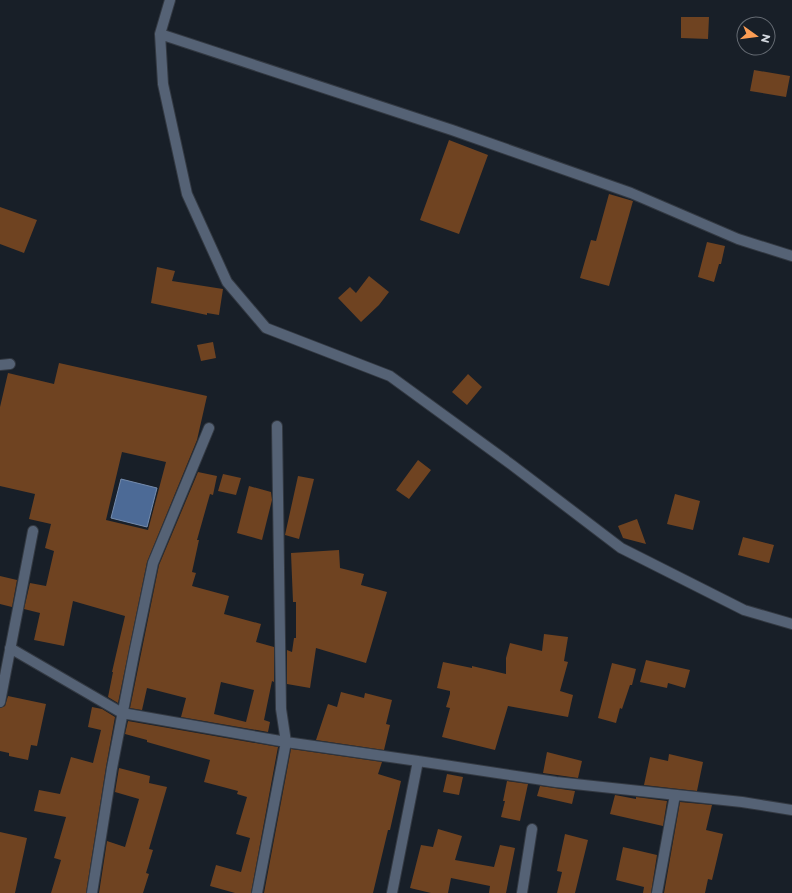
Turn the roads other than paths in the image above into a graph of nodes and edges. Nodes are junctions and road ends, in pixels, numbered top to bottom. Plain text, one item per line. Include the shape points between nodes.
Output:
1 (170, 0) edge
2 (160, 34) junction
3 (792, 256) edge
4 (277, 426) dead end
5 (209, 428) dead end
6 (33, 531) dead end
7 (792, 624) edge
8 (10, 648) junction
9 (0, 702) edge
10 (122, 713) junction
11 (286, 742) junction
12 (418, 761) junction
13 (675, 795) junction
14 (792, 810) edge
15 (532, 829) dead end
16 (92, 893) edge
17 (257, 893) edge
18 (392, 893) edge
19 (522, 893) edge
20 (657, 893) edge

1 - 2 street
2 - 3 street via 512,151 631,193 738,239
2 - 7 street via 163,84 187,194 227,282 266,328 390,376 512,464 621,548 744,610
4 - 11 street via 281,709
5 - 10 street via 153,563
6 - 8 street
8 - 9 street
8 - 10 street
10 - 11 street
10 - 16 street
11 - 12 street
11 - 17 street
12 - 13 street via 556,782
12 - 18 street
13 - 14 street
13 - 20 street
15 - 19 street

